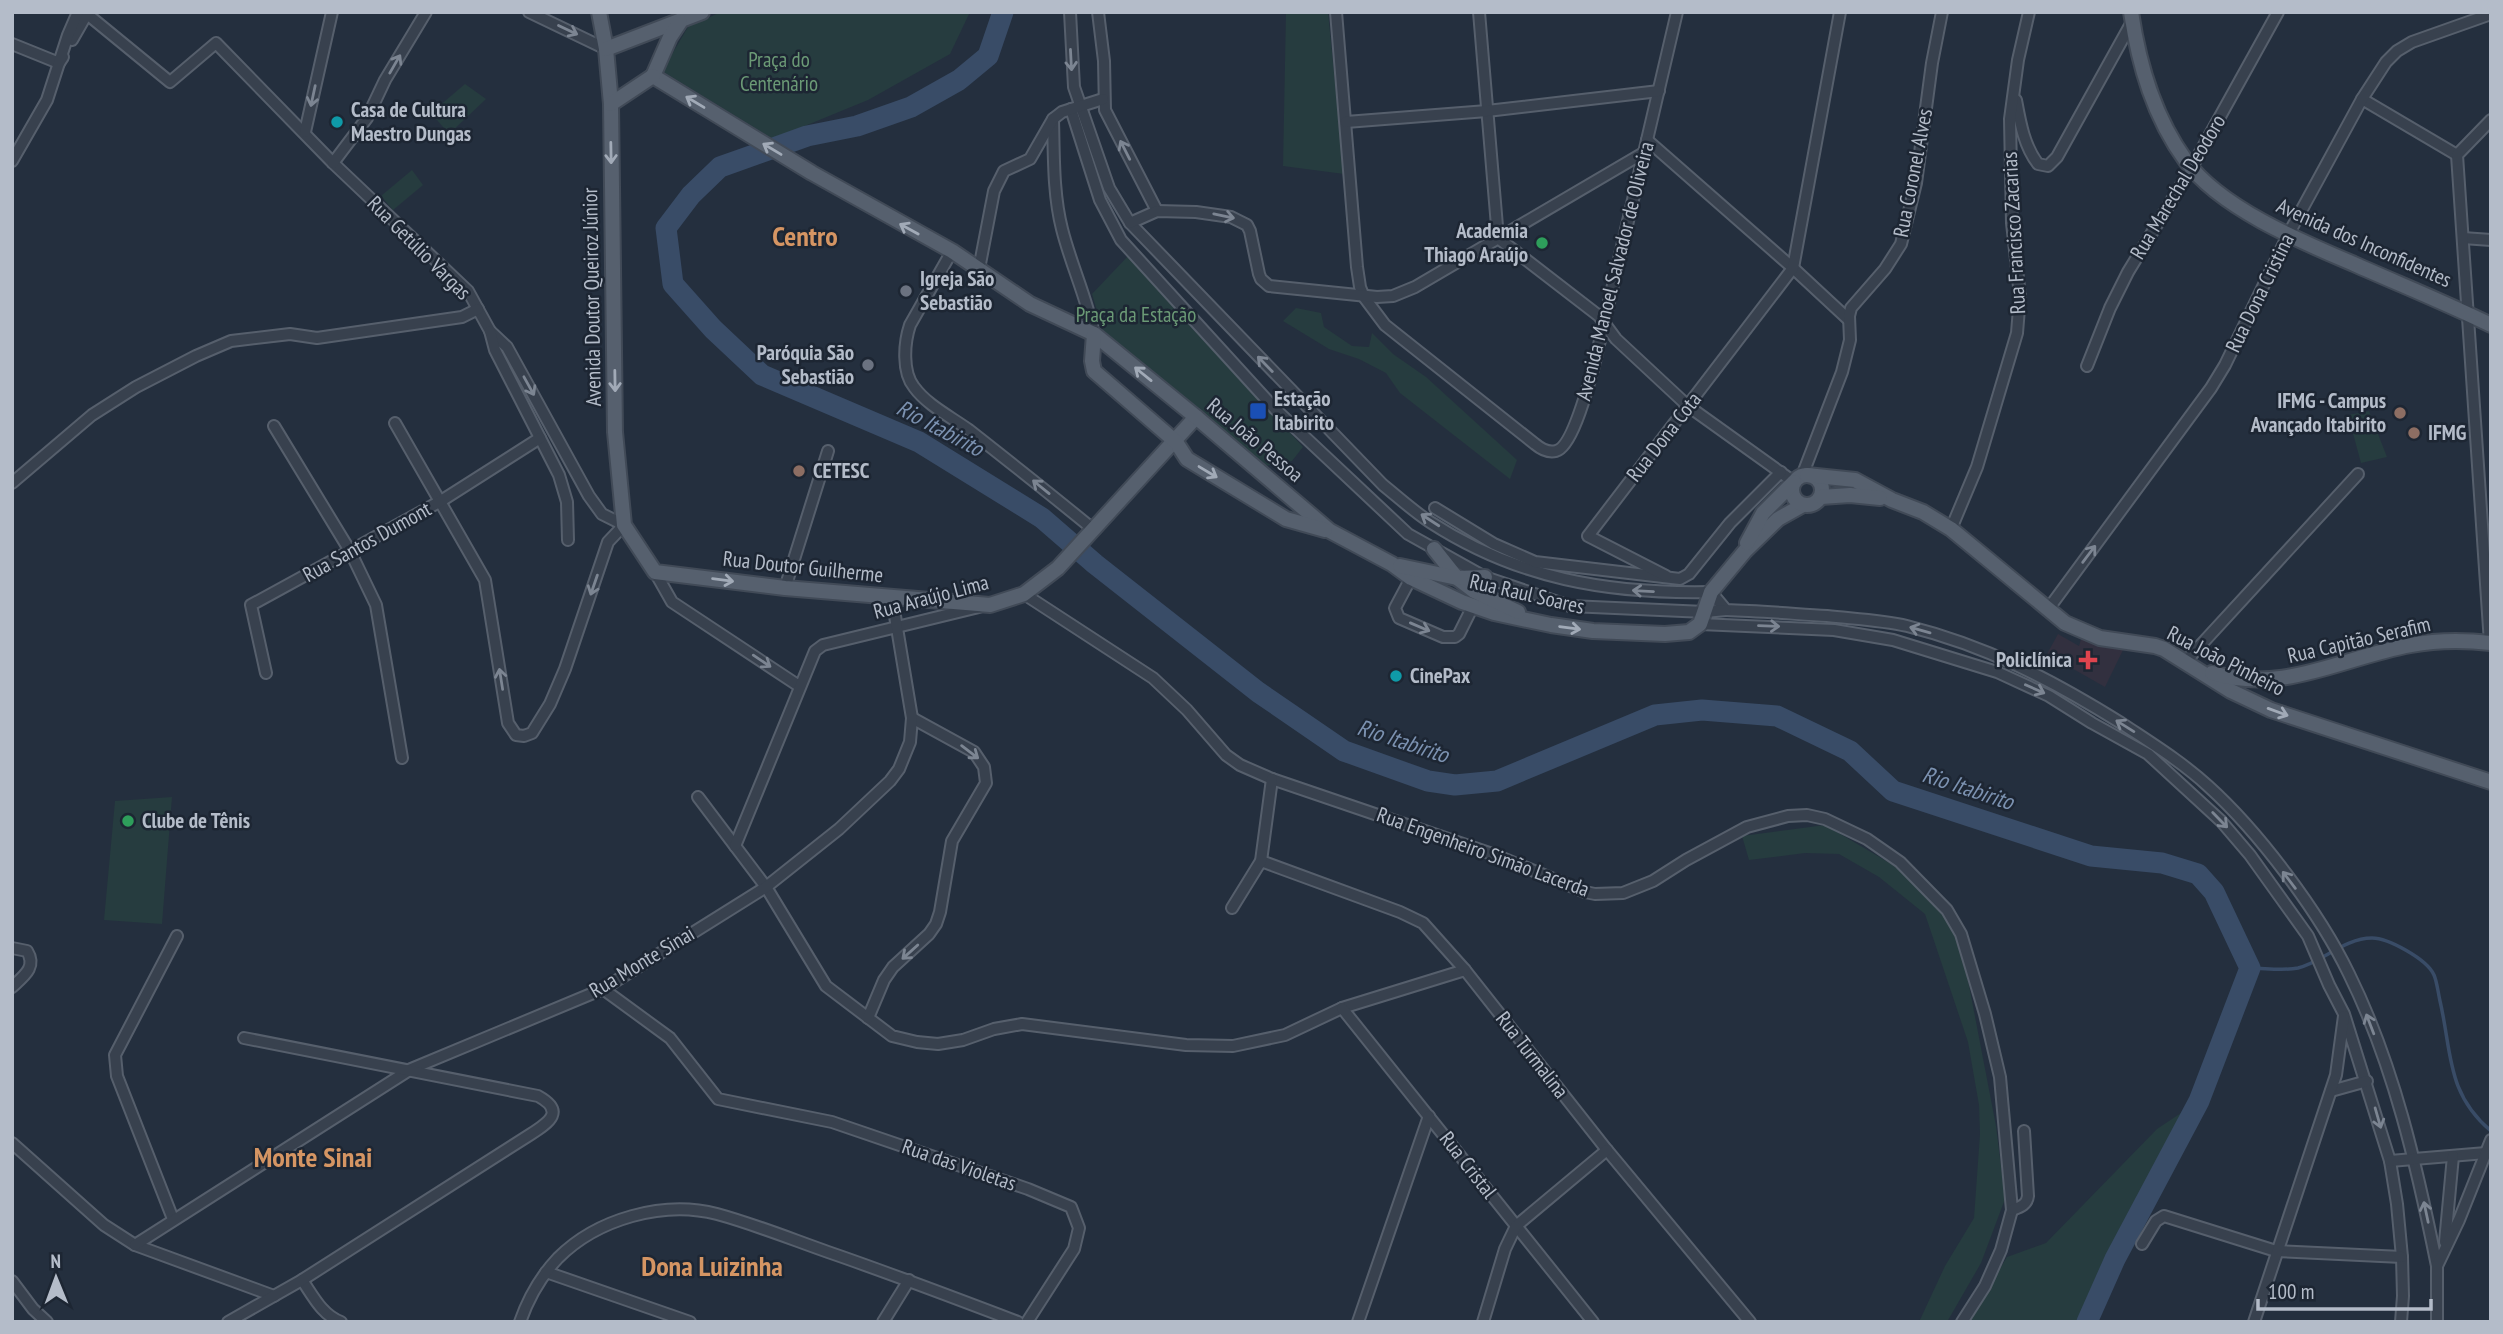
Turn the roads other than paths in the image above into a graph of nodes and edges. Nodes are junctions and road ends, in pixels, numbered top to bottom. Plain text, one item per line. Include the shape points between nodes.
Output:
1 (332, 12) edge
2 (426, 12) edge
3 (529, 12) edge
4 (599, 12) edge
5 (702, 12) edge
6 (1069, 12) edge
7 (1098, 12) edge
8 (1336, 12) edge
9 (1479, 12) edge
10 (1677, 12) edge
11 (1840, 12) edge
12 (1942, 12) edge
13 (2029, 12) edge
14 (2278, 12) edge
15 (84, 13) edge
16 (2491, 14) edge
17 (2132, 17) edge
18 (680, 22) junction
19 (12, 44) edge
20 (606, 49) junction
21 (59, 63) junction
22 (653, 76) junction
23 (2014, 87) junction
24 (1659, 91) junction
25 (1104, 99) junction
26 (2362, 99) junction
27 (611, 104) junction
28 (1075, 108) junction
29 (1487, 111) junction
30 (1053, 119) junction
31 (2491, 120) edge
32 (1346, 122) junction
33 (305, 132) junction
34 (1646, 146) junction
35 (2457, 155) junction
36 (12, 161) edge
37 (333, 163) junction
38 (2192, 167) junction
39 (1157, 211) junction
40 (1130, 223) junction
41 (2288, 235) junction
42 (1497, 238) junction
43 (2463, 238) junction
44 (2491, 240) edge
45 (952, 251) junction
46 (1793, 268) junction
47 (979, 269) junction
48 (1364, 297) junction
49 (478, 309) junction
50 (2469, 314) junction
51 (1849, 320) junction
52 (1605, 324) junction
53 (2491, 324) edge
54 (490, 331) junction
55 (1094, 334) junction
56 (2087, 366) dead end
57 (1688, 406) junction
58 (1196, 417) junction
59 (395, 423) dead end
60 (274, 426) dead end
61 (540, 438) junction
62 (1176, 442) junction
63 (828, 451) dead end
64 (1781, 472) junction
65 (2358, 474) dead end
66 (1801, 478) junction
67 (12, 483) edge
68 (1821, 497) junction
69 (1892, 500) junction
70 (441, 501) junction
71 (1804, 505) junction
72 (1435, 508) dead end
73 (624, 525) junction
74 (1951, 529) junction
75 (1330, 531) junction
76 (1091, 534) junction
77 (568, 540) dead end
78 (1434, 549) junction
79 (349, 551) junction
80 (1745, 551) junction
81 (1392, 564) junction
82 (655, 572) junction
83 (1666, 576) junction
84 (1485, 577) junction
85 (1411, 578) junction
86 (1457, 578) junction
87 (785, 588) junction
88 (1711, 592) junction
89 (1024, 594) junction
90 (892, 598) junction
91 (990, 605) junction
92 (1473, 606) junction
93 (2049, 608) junction
94 (1726, 610) junction
95 (1537, 622) junction
96 (1698, 623) junction
97 (898, 629) junction
98 (2491, 643) edge
99 (2192, 665) junction
100 (266, 673) dead end
101 (2267, 681) junction
102 (799, 686) junction
103 (2255, 703) junction
104 (912, 718) junction
105 (402, 758) dead end
106 (1272, 779) junction
107 (2491, 782) edge
108 (698, 797) dead end
109 (735, 846) junction
110 (1261, 861) junction
111 (766, 887) junction
112 (1232, 908) dead end
113 (177, 936) dead end
114 (12, 948) edge
115 (1465, 970) junction
116 (12, 987) edge
117 (603, 989) junction
118 (1342, 1007) junction
119 (2344, 1014) junction
120 (868, 1018) junction
121 (244, 1038) dead end
122 (411, 1069) junction
123 (2367, 1081) junction
124 (2331, 1091) junction
125 (1429, 1116) junction
126 (2024, 1131) dead end
127 (12, 1143) edge
128 (2488, 1147) edge
129 (1607, 1150) junction
130 (2453, 1156) junction
131 (2415, 1159) junction
132 (2390, 1160) junction
133 (2012, 1210) junction
134 (173, 1219) junction
135 (1516, 1226) junction
136 (2142, 1244) dead end
137 (135, 1245) junction
138 (2445, 1248) junction
139 (2276, 1251) junction
140 (2402, 1257) junction
141 (2437, 1266) junction
142 (546, 1272) junction
143 (302, 1280) junction
144 (909, 1280) junction
145 (12, 1281) edge
146 (274, 1296) junction
147 (47, 1322) edge
148 (228, 1322) edge
149 (341, 1322) edge
150 (520, 1322) edge
151 (690, 1322) edge
152 (883, 1322) edge
153 (1018, 1322) edge
154 (1027, 1322) edge
155 (1358, 1322) edge
156 (1483, 1322) edge
157 (1593, 1322) edge
158 (1750, 1322) edge
159 (1962, 1322) edge
160 (2254, 1322) edge
161 (2401, 1322) edge
162 (2437, 1322) edge

1 -> 33 street
37 -> 2 street via 367,118
3 -> 20 street
4 - 20 main road, Avenida Doutor Queiroz Júnior
5 - 18 main road
6 -> 28 street
7 - 25 street
8 - 32 street, Avenida Manoel Salvador de Oliveira
9 - 29 street
10 - 24 street, Avenida Manoel Salvador de Oliveira
11 - 46 street
12 - 51 street, Rua Coronel Alves via 1916,183 1901,244 1853,304
13 - 23 street, Rua Francisco Zacarias
14 - 38 street, Rua Marechal Deodoro
15 - 21 street
15 - 33 street, Rua Getúlio Vargas via 170,82 216,43
16 - 26 street, Rua Dona Cristina via 2403,47 2386,62
17 - 23 street via 2057,158 2048,166 2038,164 2028,147
17 - 38 main road, Avenida dos Inconfidentes via 2144,78 2160,118
18 - 20 main road
18 - 22 main road
19 - 21 street
20 - 27 main road, Avenida Doutor Queiroz Júnior
21 - 36 street via 47,100
22 - 27 main road
45 -> 22 main road, Rua João Pessoa via 806,170
23 - 74 street, Rua Francisco Zacarias via 2009,154 2019,322 1988,432
24 - 29 street
24 - 34 street, Avenida Manoel Salvador de Oliveira
25 - 28 street
39 -> 25 street via 1105,110
26 - 35 street
26 - 41 street, Rua Dona Cristina
27 -> 73 main road, Avenida Doutor Queiroz Júnior via 615,432
28 - 30 street
28 - 40 street via 1109,188
28 - 78 street via 1100,200 1121,240 1275,409 1408,534
29 - 32 street
29 - 42 street
30 - 47 street via 1030,159 1004,171 994,191
30 - 55 street via 1062,228
31 - 35 street
32 - 48 street, Avenida Manoel Salvador de Oliveira via 1357,267
33 - 37 street, Rua Getúlio Vargas
34 - 42 street
34 - 46 street
34 - 52 street, Avenida Manoel Salvador de Oliveira
35 - 43 street
37 - 49 street, Rua Getúlio Vargas via 468,291
38 - 41 main road, Avenida dos Inconfidentes via 2214,188
38 - 56 street, Rua Marechal Deodoro via 2128,271
39 - 40 street
39 -> 48 street via 1240,220 1250,231 1259,274 1269,286
88 -> 40 street via 1623,590 1579,583 1528,570 1430,522 1383,485
41 - 50 main road, Avenida dos Inconfidentes
93 -> 41 street, Rua Dona Cristina via 2211,388
42 - 48 street via 1403,293
42 - 52 street
43 - 44 street
43 - 50 street
45 - 47 main road, Rua João Pessoa
76 -> 45 street via 914,387 906,370 910,326
46 - 51 street
46 - 57 street, Rua Dona Cota
47 - 55 main road, Rua João Pessoa via 1030,304
48 - 52 street, Avenida Manoel Salvador de Oliveira via 1385,325 1551,452 1561,448 1578,415
49 - 54 street, Rua Getúlio Vargas
49 - 67 street via 462,317 317,338 290,334 231,341 136,387 92,415
50 - 53 main road, Avenida dos Inconfidentes
50 - 98 street
51 - 66 street, Rua Coronel Alves via 1850,340 1842,372
52 - 57 street
54 - 61 street via 495,350
54 -> 73 street, Rua Getúlio Vargas via 507,347 589,496 603,514
58 -> 55 main road, Rua João Pessoa
55 - 62 main road, Rua João Pessoa via 1094,371
57 - 64 street
57 - 83 street, Rua Dona Cota via 1588,536
58 - 62 main road, Rua Araújo Lima
58 - 75 main road, Rua João Pessoa
59 - 70 street
60 - 79 street
61 - 70 street, Rua Santos Dumont
61 - 77 street via 566,496
62 -> 75 main road, Rua João Pessoa via 1187,459 1286,519
62 - 76 main road, Rua Araújo Lima
63 - 87 street
64 - 66 street
64 - 83 street via 1730,523 1689,574 1680,579
65 - 99 street
66 - 68 main road via 1820,482
66 - 69 main road via 1855,480
66 - 71 main road via 1793,496
66 - 80 main road via 1763,513
68 - 69 main road
68 - 71 main road
69 - 74 main road, Rua João Pinheiro
73 -> 70 street via 608,542 550,704 532,733 516,735 508,723 485,580
70 - 79 street, Rua Santos Dumont
71 - 80 main road via 1778,519
72 - 83 street via 1494,544 1535,562
73 - 82 main road, Avenida Doutor Queiroz Júnior
74 - 93 main road, Rua João Pinheiro
75 - 81 main road, Rua Raul Soares
76 - 89 main road, Rua Araújo Lima via 1059,568
78 - 84 street
78 - 86 main road
79 - 100 street, Rua Santos Dumont via 251,604
79 - 105 street via 376,605
80 - 88 main road
81 - 85 main road, Rua Raul Soares
81 - 86 main road
82 -> 87 main road, Rua Doutor Guilherme
82 -> 102 street via 672,602
84 - 86 main road
84 - 96 street via 1570,606
85 - 92 main road, Rua Raul Soares
85 -> 92 street via 1395,608 1399,618 1443,637 1455,637
86 - 95 main road
87 - 90 main road, Rua Doutor Guilherme
88 - 94 street
88 - 96 main road
89 - 91 main road, Rua Araújo Lima
89 - 106 street, Rua Engenheiro Simão Lacerda via 1153,678 1226,755
90 - 91 main road, Rua Doutor Guilherme
90 - 97 street, Rua Monte Sinai
91 - 97 street, Rua Araújo Lima
92 - 95 main road, Rua Raul Soares
93 - 99 main road, Rua João Pinheiro via 2083,632 2155,646
94 - 96 street
131 -> 94 street via 2380,1051 2349,973 2328,936 2245,823 2164,750 2001,656 1906,626
95 -> 96 main road, Rua Raul Soares via 1651,634
96 -> 119 street via 1834,630 1893,640 1997,672 2049,696 2148,754 2221,821 2250,855 2308,936
97 - 102 street, Rua Araújo Lima via 822,645 810,658
97 - 104 street, Rua Monte Sinai
98 - 101 main road, Rua Capitão Serafim via 2419,644
99 - 101 main road, Rua Capitão Serafim via 2241,680
99 - 103 main road, Rua João Pinheiro
101 - 103 main road
102 - 109 street, Rua Araújo Lima
103 -> 107 main road, Rua João Pinheiro
104 - 111 street, Rua Monte Sinai via 906,755 890,781
104 -> 120 street via 974,752 984,767 986,783 953,841 936,924 893,967
106 - 110 street
106 - 133 street, Rua Engenheiro Simão Lacerda via 1595,894 1623,893 1653,881 1747,827 1788,816 1825,819 1867,839 1933,894 1961,934 2000,1077
108 - 109 street
109 - 111 street
110 - 112 street
110 - 115 street, Rua Turmalina via 1414,917
111 - 117 street, Rua Monte Sinai
111 - 120 street via 826,986
113 - 134 street via 114,1061
114 - 116 street via 27,951 31,962 29,971
115 - 118 street
115 - 129 street, Rua Turmalina
117 - 122 street, Rua Monte Sinai
117 - 154 street, Rua das Violetas via 670,1038 718,1099 832,1122 1072,1207 1079,1228 1074,1249
118 - 120 street via 1285,1035 1233,1046 1186,1045 1022,1024 938,1044 892,1036
118 - 125 street, Rua Cristal
119 - 123 street
119 - 124 street
121 - 122 street
122 - 134 street, Rua Monte Sinai
122 - 143 street via 538,1096 551,1105 551,1120
123 - 124 street
123 -> 132 street
124 - 139 street
125 - 135 street, Rua Cristal
125 - 155 street
126 - 133 street via 2027,1201
127 - 137 street via 104,1225
128 - 130 street
128 - 138 street
129 - 135 street
129 - 158 street, Rua Turmalina
130 - 131 street
130 - 138 street
131 - 132 street
141 -> 131 street
132 - 140 street
133 - 159 street, Rua Engenheiro Simão Lacerda via 1985,1286
134 - 137 street, Rua Monte Sinai
135 - 156 street
135 - 157 street, Rua Cristal
136 - 139 street via 2164,1216
137 - 146 street
138 - 141 street
139 - 140 street
139 - 160 street
140 - 161 street
141 - 162 street
142 - 144 street via 560,1256 602,1228 621,1219 679,1209 715,1213
142 - 150 street
142 - 151 street
143 - 146 street
143 - 149 street via 324,1311
144 - 152 street
144 - 153 street
145 - 147 street
146 - 148 street

